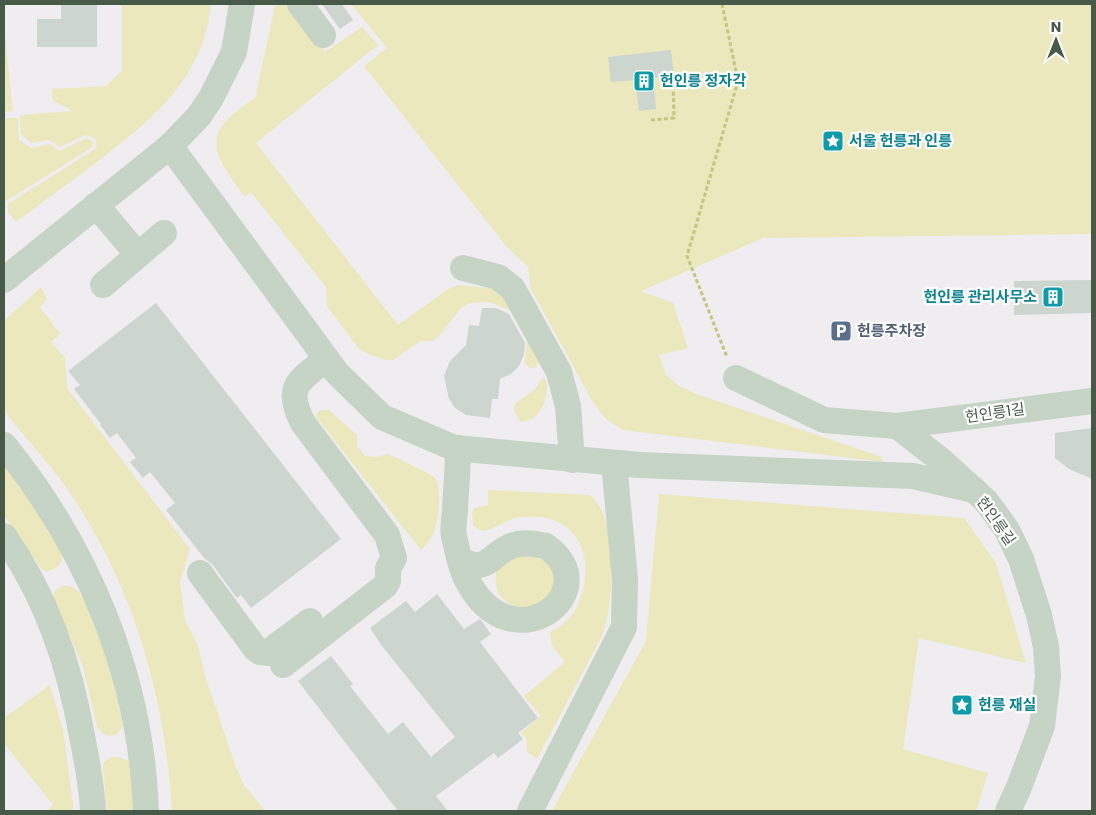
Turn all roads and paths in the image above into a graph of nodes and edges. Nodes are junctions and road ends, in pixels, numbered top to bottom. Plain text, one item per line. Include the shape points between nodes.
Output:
1 (242, 4) edge
2 (300, 4) edge
3 (722, 4) edge
4 (323, 35) dead end
5 (660, 82) dead end
6 (651, 120) dead end
7 (170, 146) junction
8 (96, 205) junction
9 (164, 233) dead end
10 (138, 255) junction
11 (463, 268) dead end
12 (4, 280) edge
13 (103, 285) dead end
14 (326, 359) junction
15 (732, 369) joint
16 (1092, 401) edge
17 (897, 426) junction
18 (4, 445) edge
19 (458, 448) junction
20 (572, 460) junction
21 (614, 463) junction
22 (974, 490) junction
23 (4, 536) edge
24 (461, 560) dead end
25 (200, 573) dead end
26 (93, 811) edge
27 (146, 811) edge
28 (530, 811) edge
29 (1008, 811) edge

1 - 7 street via 234,52 226,70 199,116
2 - 4 street
3 - 15 path via 738,81 686,256
5 - 6 path via 672,81 674,118
7 - 8 street
7 - 14 street
8 - 10 street
8 - 12 street
9 - 10 street
10 - 13 street
11 - 20 street via 498,277 513,289 560,372 568,406
14 - 19 street via 382,417
14 - 25 street via 298,382 294,395 296,408 388,535 394,558 388,568 378,570 274,656 255,648
15 - 17 street via 824,420
16 - 17 street, 헌인릉1길
17 - 22 street, 헌인릉길
18 - 27 street via 71,541 109,627 133,703
19 - 20 street
19 - 24 street via 454,533
20 - 21 street
21 - 22 street via 913,476
21 - 28 street via 625,579 624,627
22 - 29 street, 헌인릉길 via 1006,530 1021,559 1046,647 1048,676 1042,726 1020,788
23 - 26 street via 34,586 63,652 87,759

